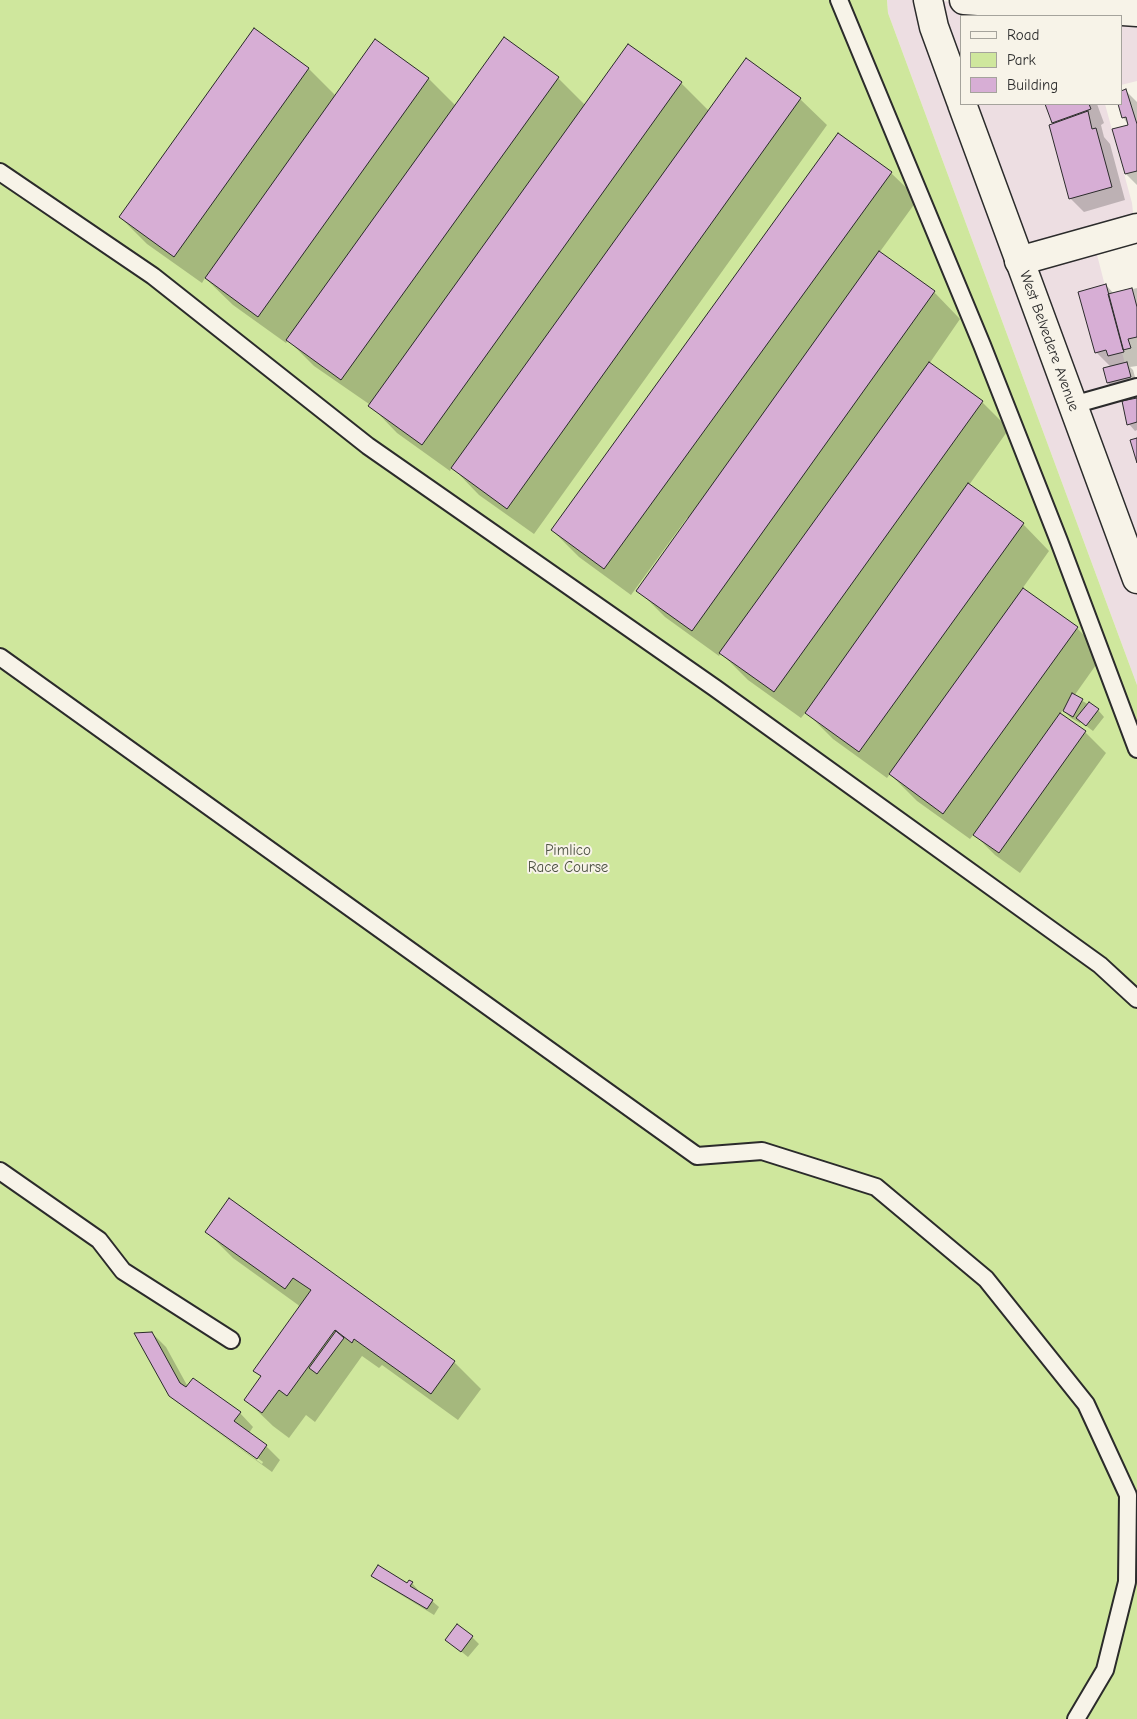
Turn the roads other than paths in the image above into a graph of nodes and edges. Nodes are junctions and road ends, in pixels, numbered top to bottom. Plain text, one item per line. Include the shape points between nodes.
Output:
1 (839, 0) edge
2 (928, 0) edge
3 (964, 0) edge
4 (1137, 12) edge
5 (960, 99) edge
6 (962, 105) edge
7 (0, 172) edge
8 (1137, 228) edge
9 (1019, 261) junction
10 (1137, 388) edge
11 (1073, 405) junction
12 (1132, 549) edge
13 (1137, 579) edge
14 (0, 656) edge
15 (1137, 750) edge
16 (1137, 999) edge
17 (0, 1171) edge
18 (231, 1340) dead end
19 (1076, 1719) edge

1 - 15 lane via 982,345
2 - 5 main road, West Belvedere Avenue via 934,27
3 - 4 main road
6 - 9 main road, West Belvedere Avenue
7 - 16 lane via 153,276 368,446 716,688 1100,966
8 - 9 main road
9 - 11 main road, West Belvedere Avenue
10 - 11 lane
11 - 12 main road, West Belvedere Avenue
12 - 13 main road, West Belvedere Avenue
14 - 19 lane via 697,1156 762,1151 876,1187 986,1279 1086,1404 1128,1495 1126,1582 1105,1670
17 - 18 lane via 99,1240 123,1271

